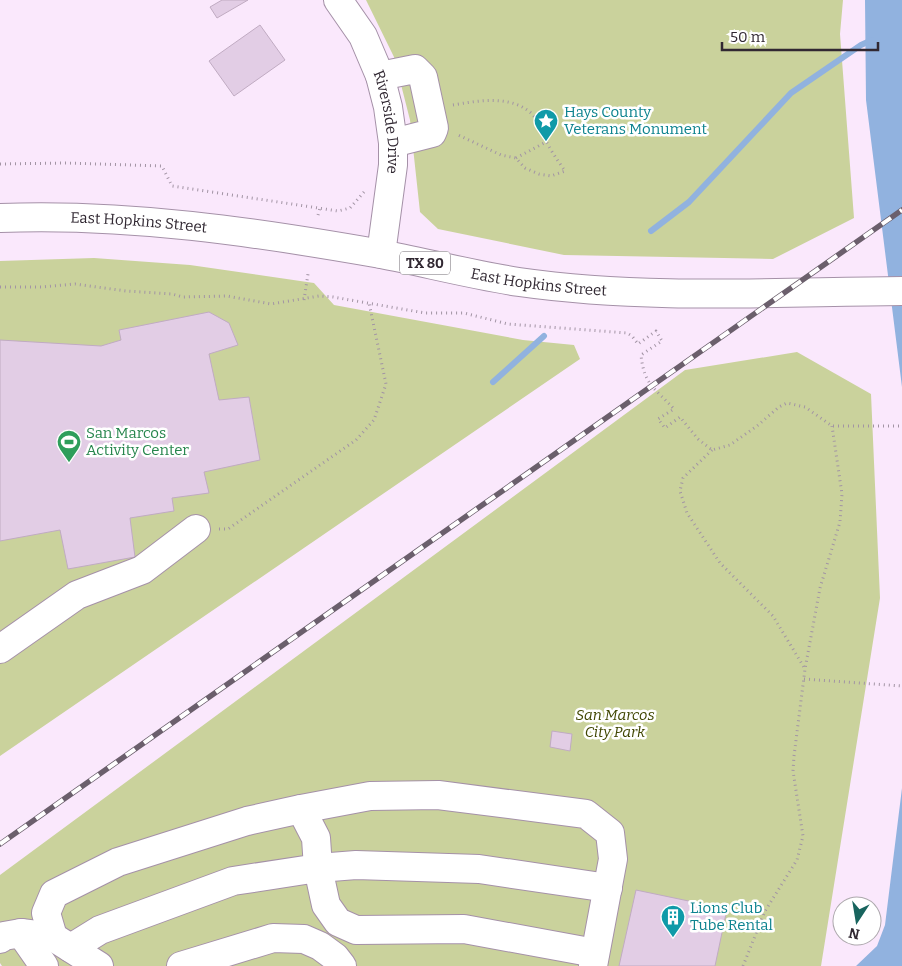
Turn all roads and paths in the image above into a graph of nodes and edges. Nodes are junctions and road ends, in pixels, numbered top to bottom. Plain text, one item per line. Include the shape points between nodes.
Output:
1 (338, 0) edge
2 (380, 76) junction
3 (432, 119) junction
4 (546, 142) junction
5 (393, 143) junction
6 (516, 158) junction
7 (0, 164) edge
8 (390, 190) junction
9 (320, 208) junction
10 (318, 215) dead end
11 (0, 218) edge
12 (381, 254) junction
13 (308, 274) dead end
14 (0, 287) edge
15 (902, 291) edge
16 (304, 300) junction
17 (369, 304) junction
18 (832, 426) junction
19 (902, 426) edge
20 (712, 450) junction
21 (196, 529) joint
22 (0, 649) edge
23 (805, 669) junction
24 (804, 679) junction
25 (902, 686) edge
26 (301, 809) junction
27 (318, 868) junction
28 (608, 888) junction
29 (9, 936) edge
30 (62, 942) junction
31 (594, 959) edge
32 (44, 966) edge
33 (99, 966) edge
34 (181, 966) edge
35 (342, 966) edge
36 (743, 966) edge

1 - 2 main road, Riverside Drive via 363,36
2 - 3 main road via 414,70 424,77
2 - 5 main road, Riverside Drive
3 - 4 path via 486,100 505,102 532,114
3 - 5 main road via 432,133
3 - 6 path via 501,155
4 - 6 path
4 - 6 path via 565,171 552,176 539,174 525,168
5 - 8 main road, Riverside Drive
7 - 9 path via 66,162 162,166 172,186
8 - 9 path via 363,192 350,208
8 - 12 main road, Riverside Drive
9 - 10 path
11 - 12 main road, East Hopkins Street / TX 80 via 65,217 182,225
12 - 15 main road, East Hopkins Street / TX 80 via 519,282 642,293
13 - 16 path
14 - 16 path via 74,284 183,297 228,296 270,304
16 - 17 path via 319,296
17 - 20 path via 425,313 464,313 508,324 627,333 638,344 656,332 662,341 641,355 642,366 651,387 674,409 658,419 665,428 680,417
17 - 21 path via 386,384 374,420 356,440 228,529
18 - 19 path
18 - 20 path via 805,407 788,403 730,445
18 - 23 path via 842,494 840,522 820,588
20 - 23 path via 683,478 680,491 687,513 720,564 772,616
21 - 22 main road via 142,570 77,595
23 - 24 path
24 - 25 path
24 - 36 path via 793,771 803,836 797,860 765,911
26 - 27 main road via 316,838
26 - 28 main road via 370,796 438,795 586,814 610,833 613,859
26 - 30 main road via 248,821 118,862 54,894 46,913
27 - 28 main road via 356,865 479,869
27 - 30 main road via 233,881
27 - 31 main road via 326,905 338,922 356,930 464,929
28 - 31 main road
29 - 30 main road
29 - 32 main road
30 - 33 main road
34 - 35 main road via 273,938 304,939 320,946

